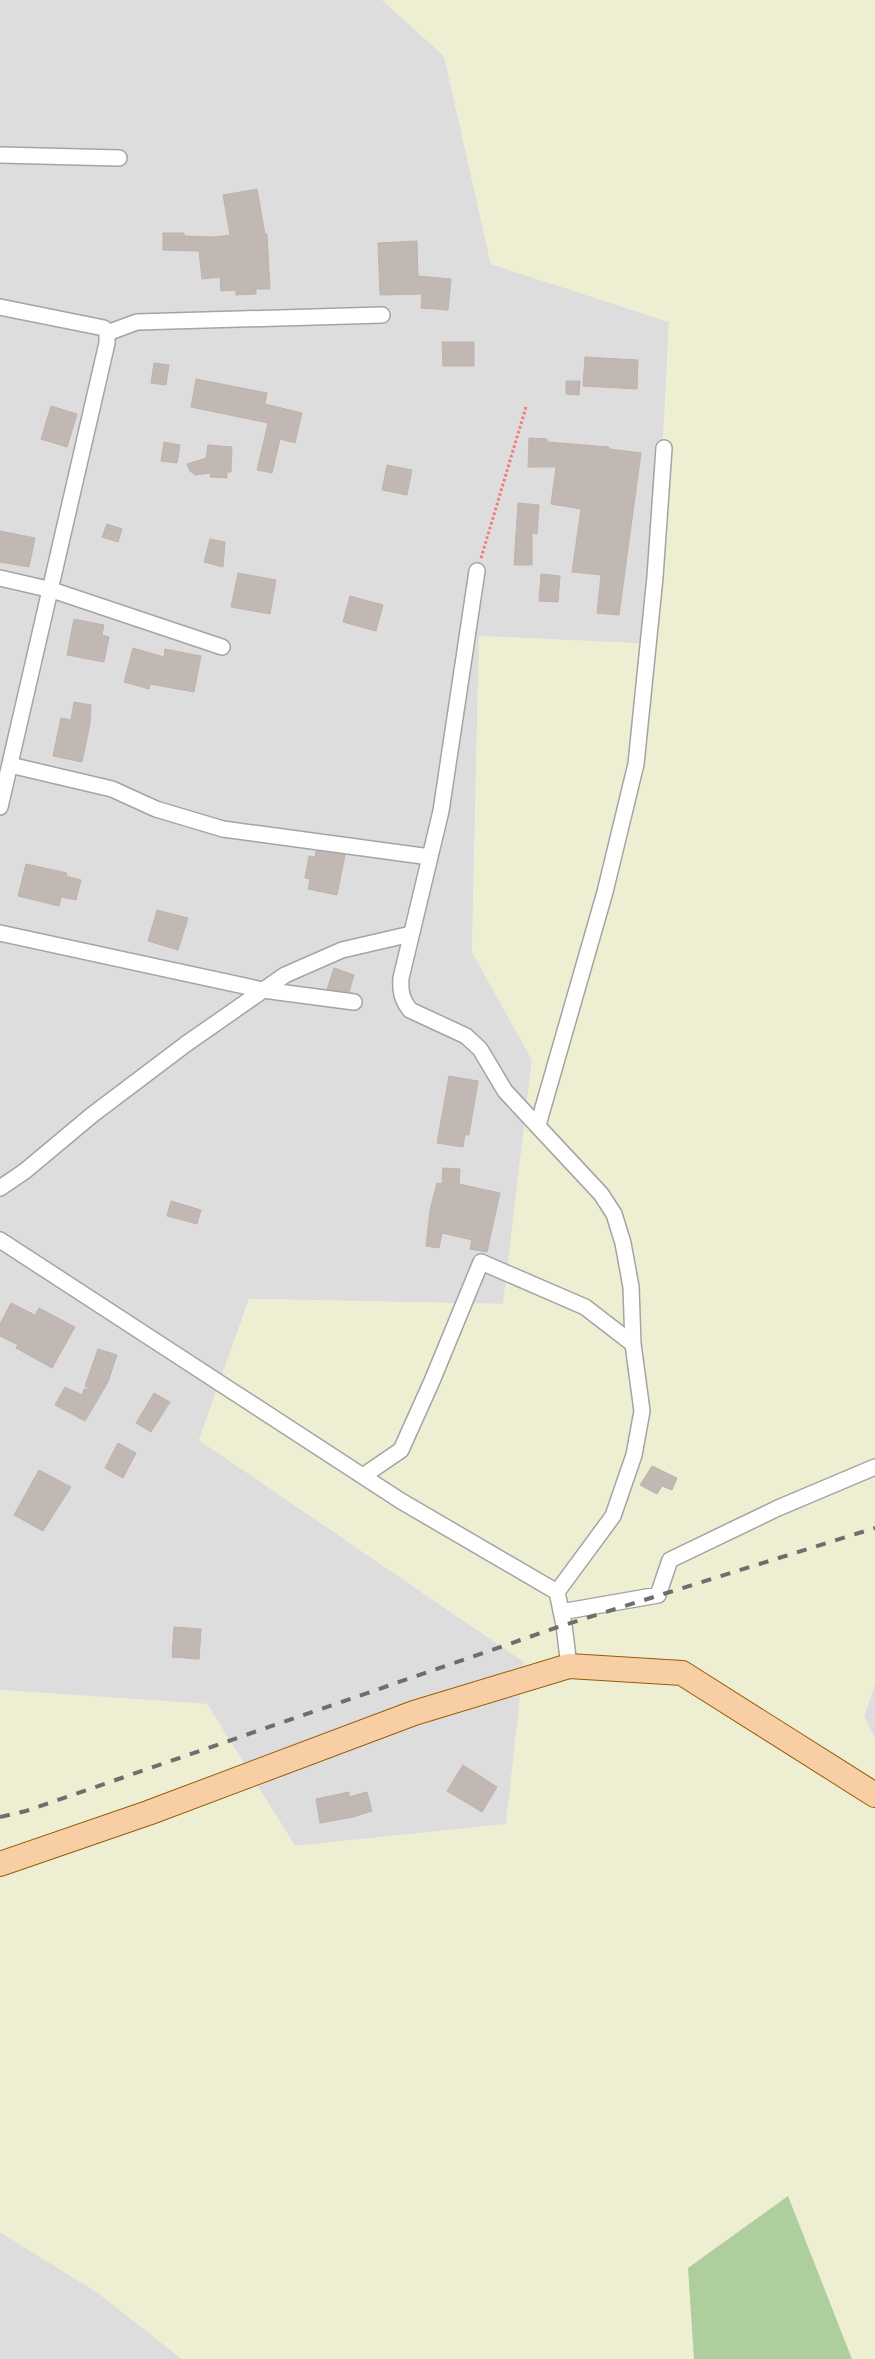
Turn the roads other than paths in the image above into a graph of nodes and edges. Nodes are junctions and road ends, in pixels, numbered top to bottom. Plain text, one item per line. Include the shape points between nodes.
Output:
1 (0, 155) edge
2 (119, 158) dead end
3 (0, 307) edge
4 (382, 315) dead end
5 (107, 333) junction
6 (664, 448) dead end
7 (477, 571) road end
8 (0, 578) edge
9 (52, 590) junction
10 (222, 648) dead end
11 (10, 765) junction
12 (0, 807) edge
13 (430, 856) junction
14 (0, 934) edge
15 (412, 934) junction
16 (263, 990) junction
17 (354, 1002) dead end
18 (538, 1125) junction
19 (0, 1188) edge
20 (0, 1240) edge
21 (633, 1344) junction
22 (875, 1467) edge
23 (363, 1476) junction
24 (557, 1592) junction
25 (561, 1612) junction
26 (569, 1666) junction
27 (875, 1794) edge
28 (0, 1864) edge

1 - 2 street
3 - 5 street via 95,325
4 - 5 street via 137,322
5 - 9 street
6 - 18 street via 636,764 605,892
7 - 13 street via 441,811
8 - 9 street
9 - 10 street
9 - 11 street
11 - 12 street
11 - 13 street via 112,788 156,809 223,829
13 - 15 street
14 - 16 street
15 - 16 street via 342,950 285,975
15 - 18 street via 401,978 404,1003 410,1010 466,1036 480,1049 505,1091
16 - 17 street
16 - 19 street via 92,1114
18 - 21 street via 601,1194 614,1214 631,1287
20 - 23 street
21 - 23 street via 585,1307 480,1262 401,1450
21 - 24 street via 642,1411 634,1455 613,1516
22 - 25 street via 778,1508 670,1560 658,1595
23 - 24 street
24 - 25 street
25 - 26 street
26 - 27 main road via 682,1673
26 - 28 main road via 414,1714

